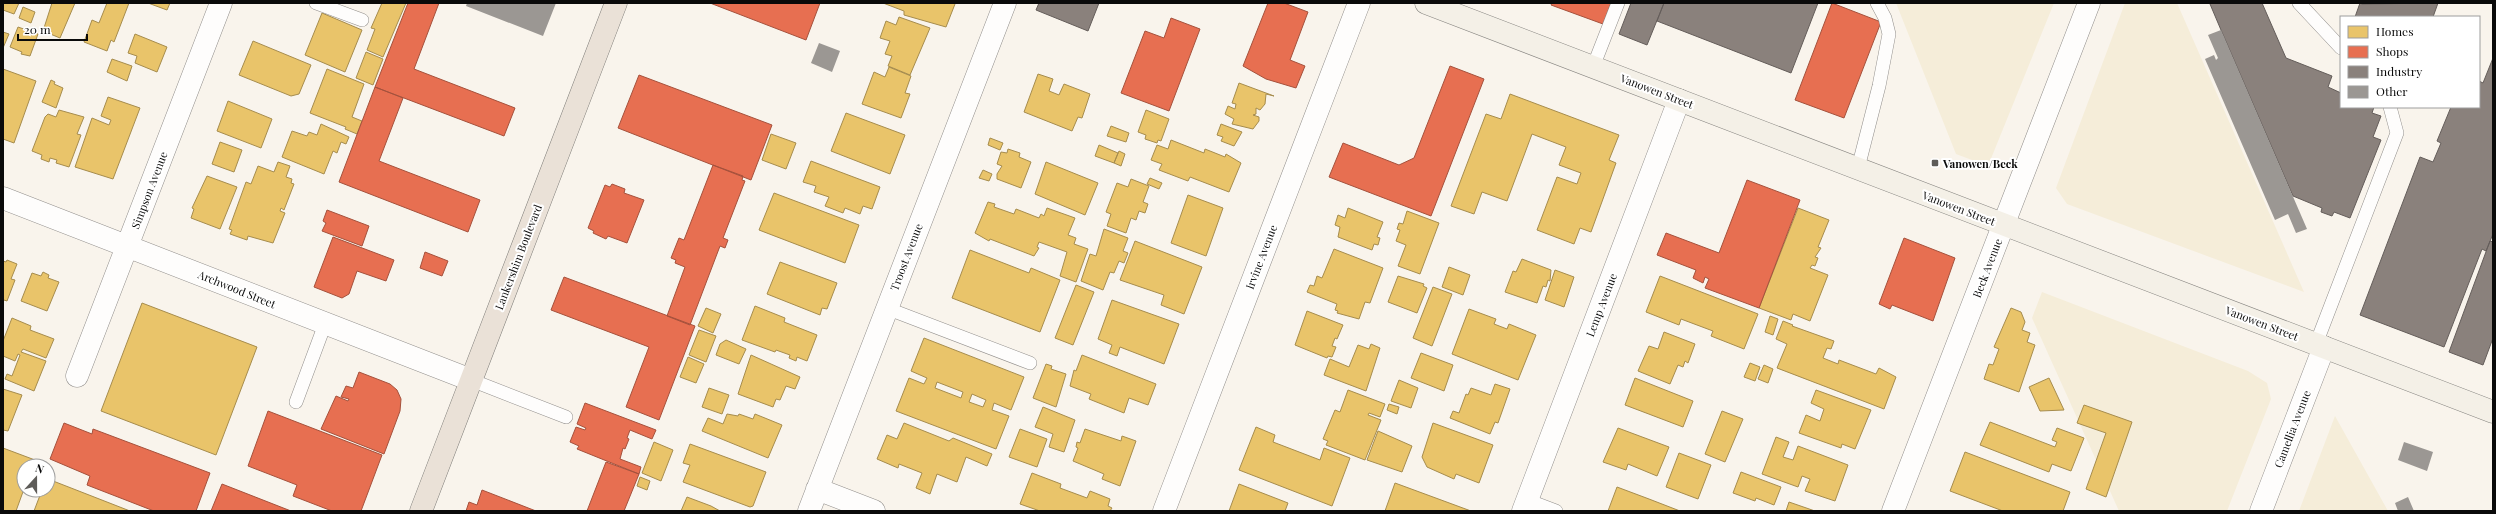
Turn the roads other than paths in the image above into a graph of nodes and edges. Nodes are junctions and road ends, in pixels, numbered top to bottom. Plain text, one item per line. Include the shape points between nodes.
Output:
1 (221, 3) edge
2 (316, 3) edge
3 (616, 3) edge
4 (1005, 3) edge
5 (1359, 3) edge
6 (1426, 3) edge
7 (1618, 3) edge
8 (1877, 3) edge
9 (2089, 3) edge
10 (2299, 3) edge
11 (362, 20) dead end
12 (2340, 47) edge
13 (1593, 67) junction
14 (1680, 100) junction
15 (2390, 108) edge
16 (1858, 168) junction
17 (3, 198) edge
18 (2004, 225) junction
19 (127, 246) junction
20 (886, 308) junction
21 (325, 324) junction
22 (2320, 345) junction
23 (1030, 363) dead end
24 (77, 376) dead end
25 (471, 380) junction
26 (296, 402) dead end
27 (2493, 412) edge
28 (566, 417) dead end
29 (817, 489) junction
30 (1525, 506) edge
31 (420, 511) edge
32 (809, 511) edge
33 (874, 511) edge
34 (1164, 511) edge
35 (1556, 511) edge
36 (1893, 511) edge
37 (2261, 511) edge

1 - 19 street, Simpson Avenue
2 - 11 lane
3 - 25 main road, Lankershim Boulevard
4 - 20 street, Troost Avenue
5 - 34 street, Irvine Avenue
6 - 13 main road, Vanowen Street
7 - 13 lane
8 - 16 lane via 1885,18 1888,34 1879,86
9 - 18 street, Beck Avenue
10 - 12 lane
13 - 14 main road, Vanowen Street
14 - 16 main road, Vanowen Street
14 - 30 street, Lemp Avenue
15 - 22 lane via 2398,133
16 - 18 main road, Vanowen Street
17 - 19 street, Archwood Street
18 - 22 main road, Vanowen Street
18 - 36 street, Beck Avenue
19 - 21 street, Archwood Street
19 - 24 street, Simpson Avenue
20 - 23 lane
20 - 29 street, Troost Avenue
21 - 25 street, Archwood Street
21 - 26 lane
22 - 27 main road, Vanowen Street
22 - 37 street, Camellia Avenue
25 - 28 lane
25 - 31 main road, Lankershim Boulevard
29 - 32 street, Troost Avenue
29 - 33 street
30 - 35 lane

